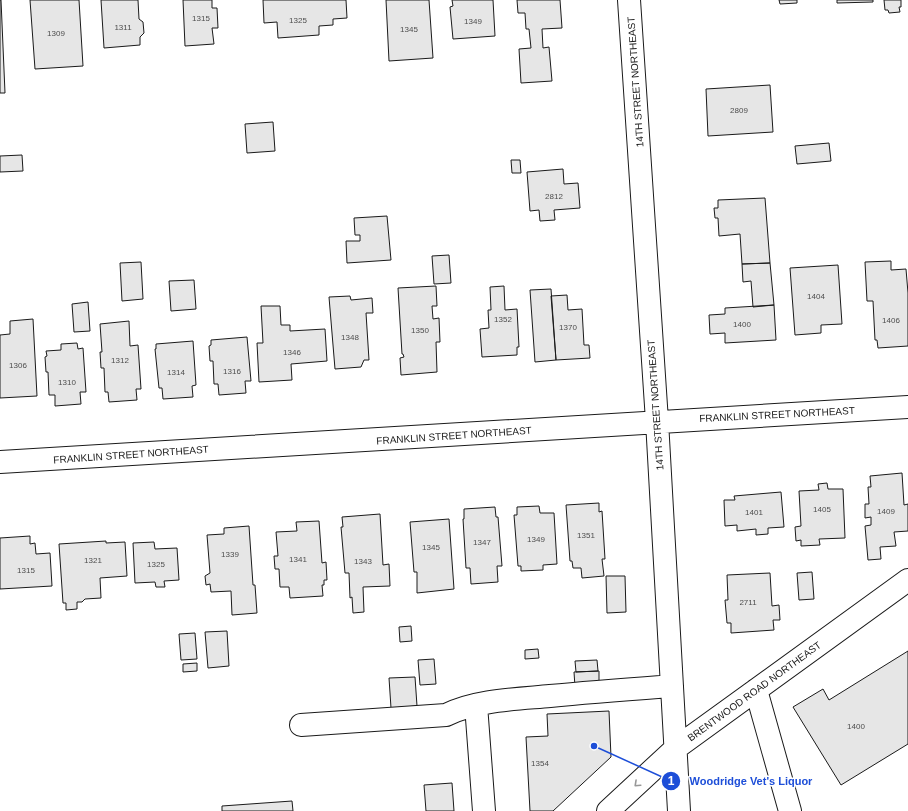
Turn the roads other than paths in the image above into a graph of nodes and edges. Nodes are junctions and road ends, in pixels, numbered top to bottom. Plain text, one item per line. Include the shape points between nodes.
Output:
1 (629, 0) edge
2 (908, 407) edge
3 (656, 421) junction
4 (0, 462) edge
5 (908, 580) edge
6 (672, 686) junction
7 (756, 690) junction
8 (476, 705) junction
9 (301, 725) dead end
10 (676, 748) junction
11 (484, 811) edge
12 (608, 811) edge
13 (679, 811) edge
14 (790, 811) edge

1 - 3 street, 14TH STREET NORTHEAST
2 - 3 street, FRANKLIN STREET NORTHEAST
3 - 4 street, FRANKLIN STREET NORTHEAST
3 - 6 street, 14TH STREET NORTHEAST
5 - 7 street, BRENTWOOD ROAD NORTHEAST
6 - 8 street via 520,698
6 - 10 street, 14TH STREET NORTHEAST
7 - 10 street, BRENTWOOD ROAD NORTHEAST
7 - 14 street
8 - 9 street via 446,715
8 - 11 street
10 -> 12 street, BRENTWOOD ROAD NORTHEAST
10 - 13 street, 14TH STREET NORTHEAST

